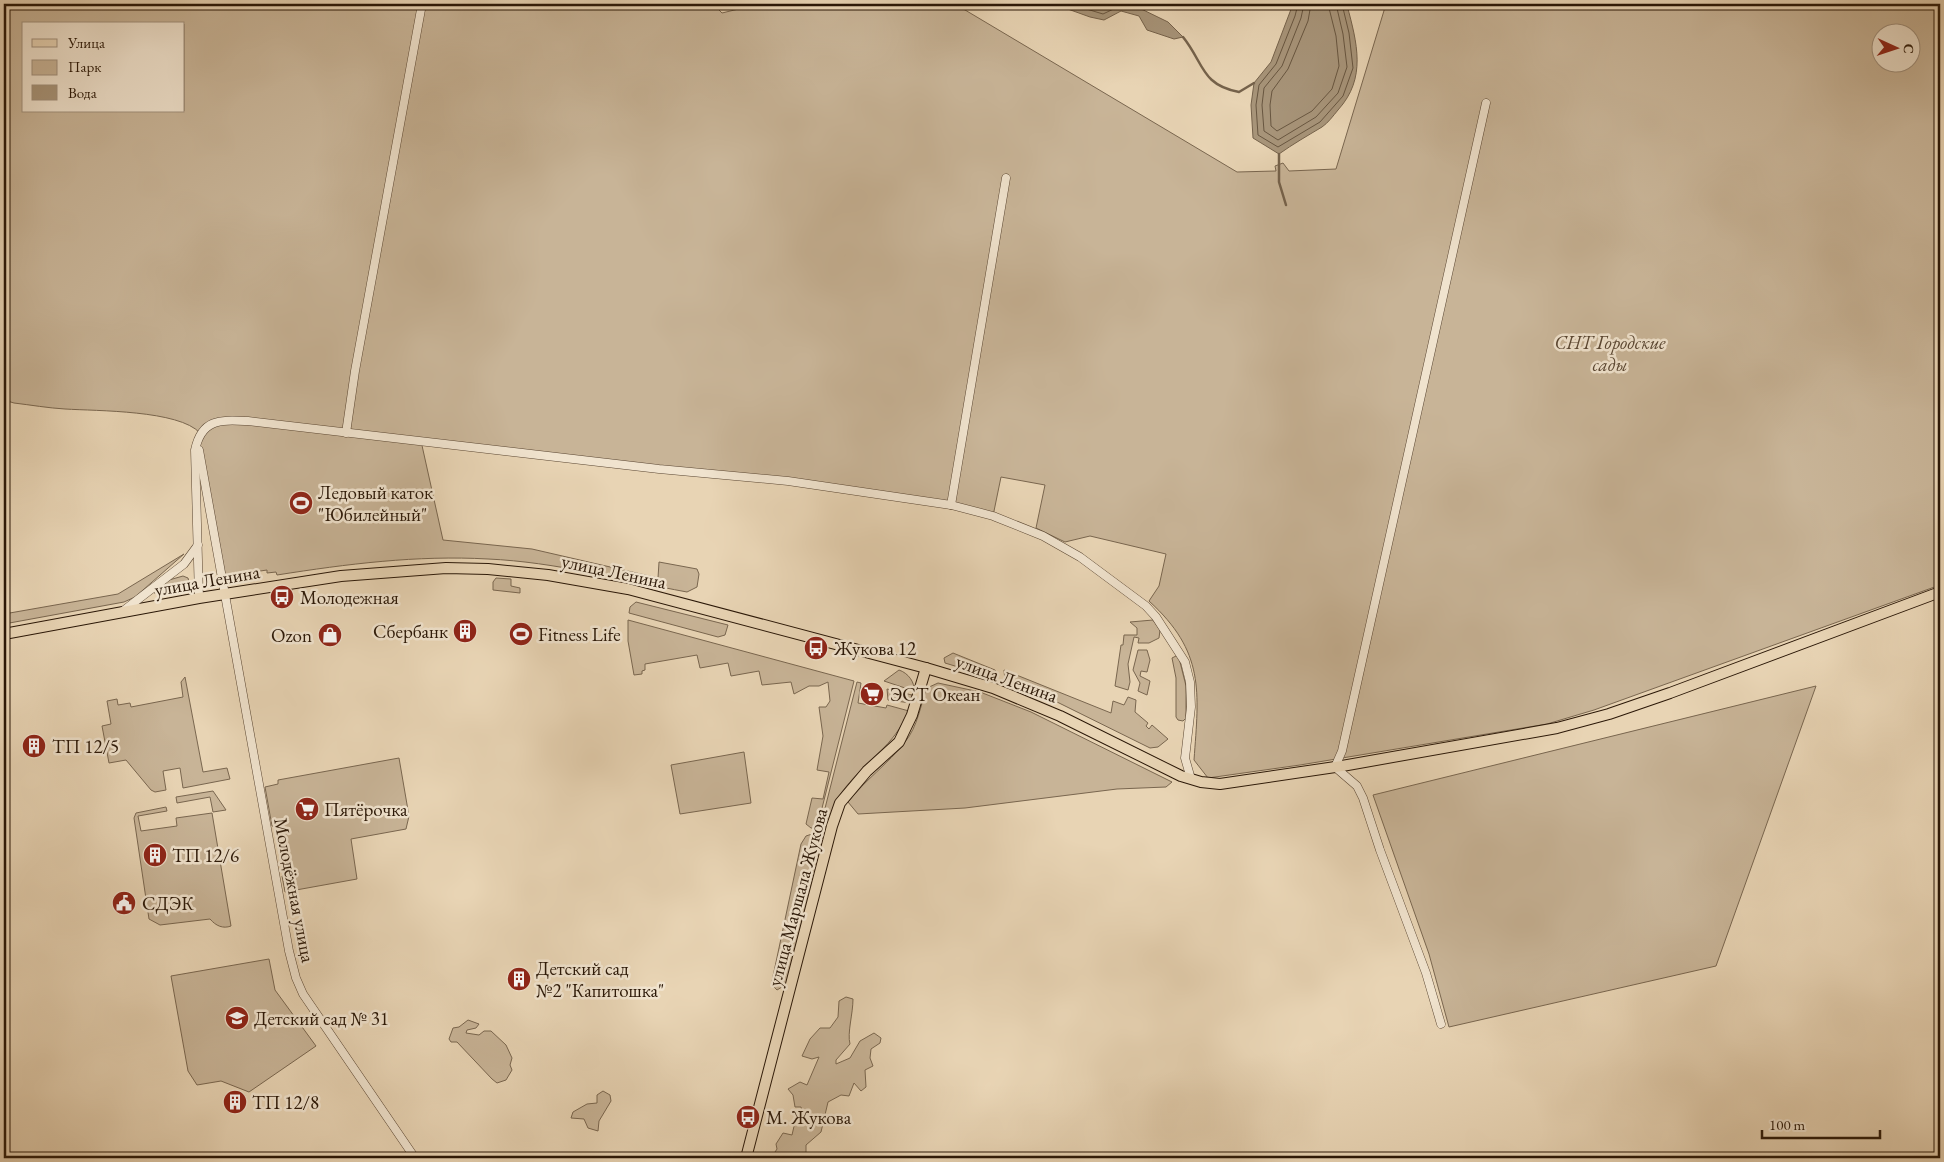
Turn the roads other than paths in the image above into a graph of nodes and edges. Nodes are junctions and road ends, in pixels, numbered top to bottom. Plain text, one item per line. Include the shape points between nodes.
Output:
1 (422, 4) edge
2 (1486, 104) dead end
3 (1006, 178) dead end
4 (346, 433) junction
5 (197, 440) junction
6 (951, 505) junction
7 (198, 545) junction
8 (1940, 592) edge
9 (226, 594) junction
10 (199, 598) junction
11 (120, 613) junction
12 (4, 634) edge
13 (926, 668) junction
14 (1335, 767) junction
15 (1191, 779) junction
16 (1441, 1024) dead end
17 (416, 1158) edge
18 (746, 1158) edge

1 - 4 street
2 - 14 street via 1342,751
3 - 6 street
4 - 5 street via 224,420 214,422 200,433
4 - 6 street via 649,468 742,475
5 - 7 street
5 - 9 street, Молодёжная улица
6 - 15 street via 993,516 1043,536 1094,566 1156,617 1185,662 1190,682 1191,707 1185,758
7 - 10 street
7 - 11 street via 184,564
8 - 14 main road, улица Ленина via 1609,714 1557,728
9 - 10 main road, улица Ленина
9 - 13 main road, улица Ленина via 342,576 413,570 488,569 548,575 628,589
9 - 17 street, Молодёжная улица via 296,978 303,994
10 - 11 main road, улица Ленина
11 - 12 main road, улица Ленина
13 - 15 main road, улица Ленина via 1013,695
13 - 18 main road, улица Маршала Жукова via 912,715 898,742 840,804
14 - 15 main road, улица Ленина via 1228,784 1209,784
14 - 16 street via 1357,786 1363,798

